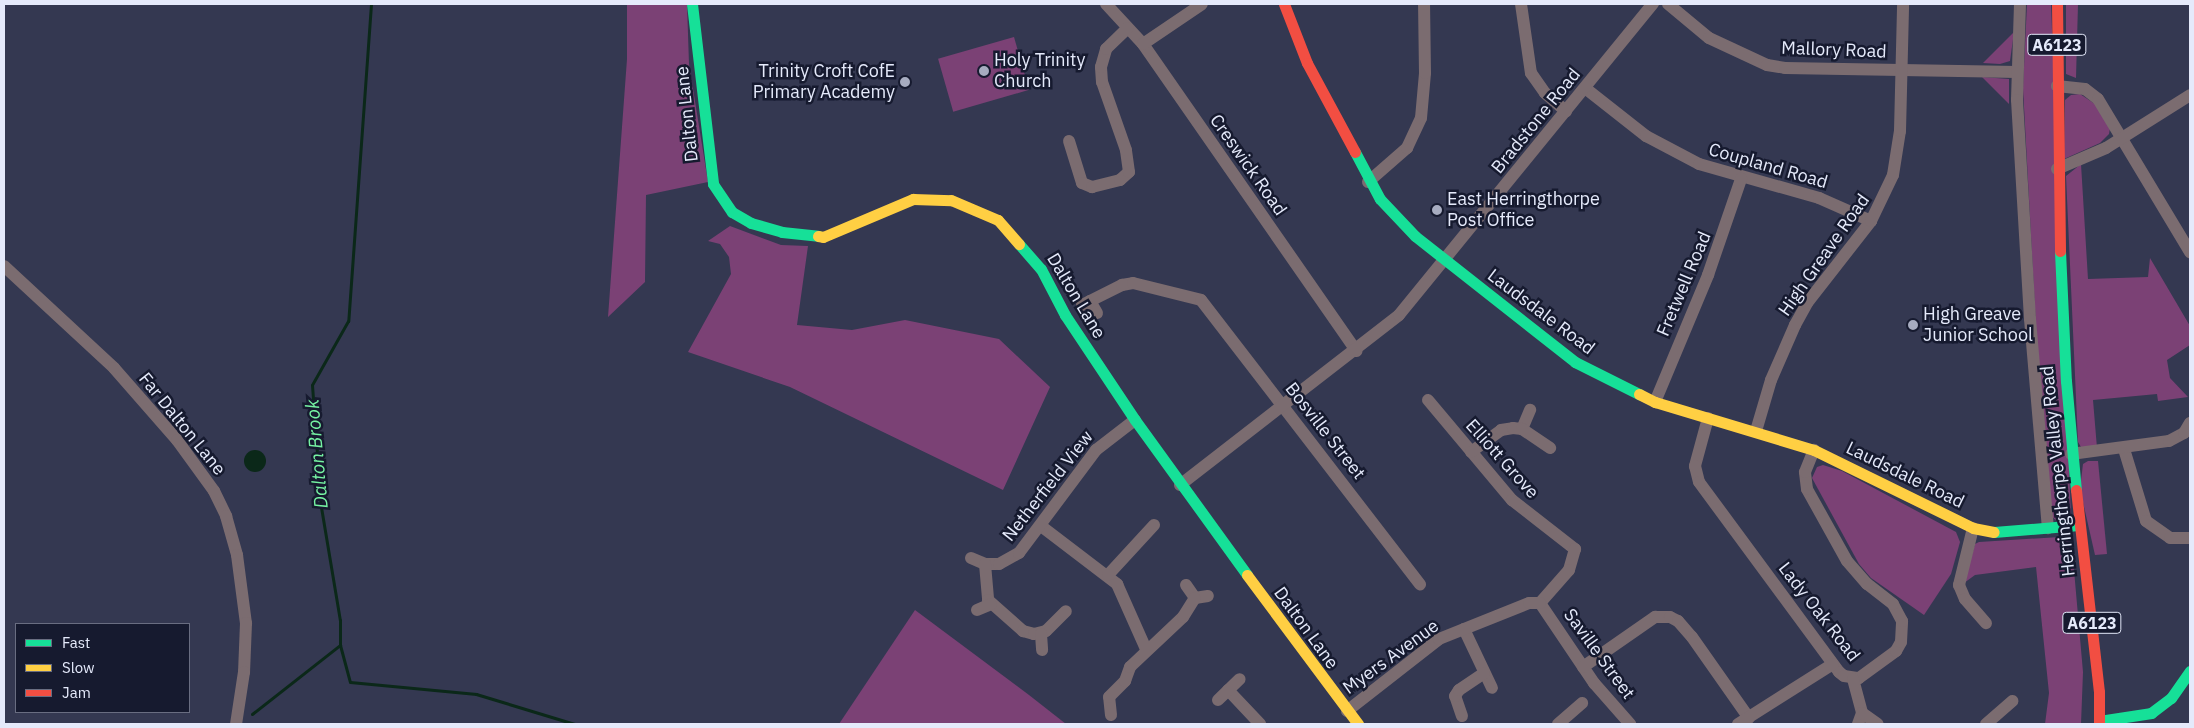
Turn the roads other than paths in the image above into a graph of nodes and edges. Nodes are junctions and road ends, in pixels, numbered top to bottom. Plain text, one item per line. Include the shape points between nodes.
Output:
1 (692, 4) edge
2 (1106, 4) edge
3 (1202, 4) edge
4 (1284, 4) edge
5 (1424, 4) edge
6 (1522, 4) edge
7 (1653, 4) edge
8 (1668, 4) edge
9 (1903, 4) edge
10 (2020, 4) edge
11 (2057, 4) edge
12 (1128, 28) junction
13 (1143, 44) junction
14 (1902, 70) junction
15 (2017, 72) junction
16 (2056, 86) junction
17 (1585, 88) junction
18 (2190, 95) edge
19 (1566, 111) junction
20 (2121, 138) junction
21 (1069, 141) dead end
22 (2057, 169) junction
23 (1741, 178) junction
24 (1368, 182) junction
25 (1871, 221) junction
26 (2190, 252) edge
27 (1446, 261) junction
28 (4, 266) edge
29 (1097, 313) dead end
30 (1356, 351) junction
31 (1428, 400) dead end
32 (1655, 402) junction
33 (1284, 405) junction
34 (1530, 410) dead end
35 (1708, 418) junction
36 (1135, 420) junction
37 (2190, 422) edge
38 (1522, 429) junction
39 (1756, 431) junction
40 (1550, 448) dead end
41 (2124, 449) junction
42 (1814, 450) junction
43 (1472, 452) junction
44 (2071, 454) junction
45 (1180, 485) junction
46 (1154, 525) dead end
47 (2079, 525) junction
48 (1041, 526) junction
49 (1973, 528) junction
50 (2048, 528) junction
51 (2190, 538) edge
52 (971, 558) dead end
53 (985, 564) junction
54 (1108, 575) junction
55 (1420, 584) dead end
56 (1186, 585) dead end
57 (1208, 596) dead end
58 (1195, 598) junction
59 (1540, 603) junction
60 (991, 604) junction
61 (977, 610) dead end
62 (1066, 611) dead end
63 (1986, 623) dead end
64 (1464, 629) junction
65 (1040, 634) junction
66 (1146, 649) junction
67 (1042, 650) dead end
68 (1833, 664) junction
69 (1583, 667) junction
70 (2190, 671) edge
71 (1484, 673) junction
72 (1853, 678) junction
73 (1240, 679) dead end
74 (1492, 688) dead end
75 (1228, 690) junction
76 (1218, 700) dead end
77 (2012, 701) dead end
78 (1582, 703) dead end
79 (1347, 711) junction
80 (1111, 715) dead end
81 (1462, 716) dead end
82 (1860, 719) edge
83 (1743, 721) edge
84 (2099, 722) edge
85 (1256, 723) edge
86 (236, 724) edge
87 (1358, 724) edge
88 (1558, 724) edge
89 (1630, 724) edge
90 (1878, 724) edge
91 (1986, 724) edge

1 - 36 street, Dalton Lane via 713,184 732,212 751,223 782,232 824,237 913,199 951,200 998,220 1042,269 1065,315
2 - 12 street, Creswick Road
3 - 13 street
4 - 24 street, Laudsdale Road via 1307,63
5 - 24 street via 1425,73 1421,118 1407,148
6 - 19 street via 1531,73 1545,93
7 - 17 street, Bradstone Road
8 - 14 street, Mallory Road via 1709,38 1767,65
9 - 14 street, High Greave Road
10 - 15 street, Herringthorpe Valley Road
11 - 16 street, Herringthorpe Valley Road / A6123
12 - 13 street, Creswick Road
12 - 21 street via 1106,50 1102,82 1126,150 1129,172 1120,180 1101,185 1092,187 1082,183
13 - 30 street, Creswick Road
14 - 15 street, Mallory Road
14 - 25 street, High Greave Road via 1897,154 1884,198
15 - 50 street, Herringthorpe Valley Road via 2030,319
16 - 20 street via 2091,92
16 - 22 street, Herringthorpe Valley Road / A6123
17 - 19 street, Bradstone Road
17 - 23 street, Coupland Road via 1646,136 1698,164
18 - 20 street
19 - 27 street, Bradstone Road
20 - 22 street
20 - 26 street
22 - 44 street, Herringthorpe Valley Road / A6123
23 - 25 street, Coupland Road via 1819,198
23 - 32 street, Fretwell Road via 1708,275
24 - 27 street, Laudsdale Road via 1398,220
25 - 39 street, High Greave Road via 1807,303 1770,380
27 - 30 street, Bradstone Road via 1400,315
27 - 32 street, Laudsdale Road via 1551,346 1610,382
28 - 86 street, Far Dalton Lane via 114,368 177,440 214,491 226,516 237,555 246,623 244,672
29 - 33 street, Bosville Street via 1086,303 1133,283 1201,300
30 - 33 street, Bradstone Road
31 - 43 street, Elliott Grove
32 - 35 street, Laudsdale Road
33 - 45 street, Bradstone Road
33 - 55 street, Bosville Street
34 - 38 street
35 - 39 street, Laudsdale Road
35 - 68 street, Lady Oak Road via 1696,466 1699,482
36 - 45 street, Dalton Lane
36 - 48 street, Netherfield View via 1096,450
37 - 41 street via 2184,433 2169,441
38 - 40 street
38 - 43 street via 1501,430
39 - 42 street, Laudsdale Road
41 - 44 street
41 - 51 street via 2146,521 2170,538
42 - 49 street, Laudsdale Road
42 - 72 street, Lady Oak Road via 1805,472 1807,489 1846,561 1867,584 1893,604 1902,621 1902,636 1896,651 1866,674
43 - 59 street, Elliott Grove via 1512,500 1575,549 1569,570
44 - 47 street, Herringthorpe Valley Road / A6123
45 - 79 street, Dalton Lane
46 - 54 street
47 - 50 street, Laudsdale Road
47 - 84 street, Herringthorpe Valley Road / A6123 via 2095,648
48 - 53 street, Netherfield View via 1010,560
48 - 54 street
49 - 50 street, Laudsdale Road via 1999,533
49 - 63 street via 1959,585 1966,600
52 - 53 street
53 - 60 street via 987,597
54 - 66 street via 1117,584
56 - 58 street
57 - 58 street
58 - 66 street via 1183,617
59 - 64 street, Myers Avenue via 1529,603
59 - 69 street, Saville Street
60 - 61 street
60 - 65 street via 1007,614 1023,631
62 - 65 street
64 - 71 street
64 - 79 street, Myers Avenue via 1439,639
65 - 67 street
66 - 80 street via 1109,697
68 - 72 street, Lady Oak Road via 1844,676
68 - 83 street
69 - 83 street via 1654,617 1670,617 1692,637
69 - 89 street, Saville Street
70 - 84 street via 2171,698 2152,713
71 - 74 street
71 - 81 street via 1455,696
72 - 82 street
73 - 75 street
75 - 76 street
75 - 85 street
77 - 91 street
78 - 88 street
79 - 87 street, Dalton Lane
82 - 90 street

